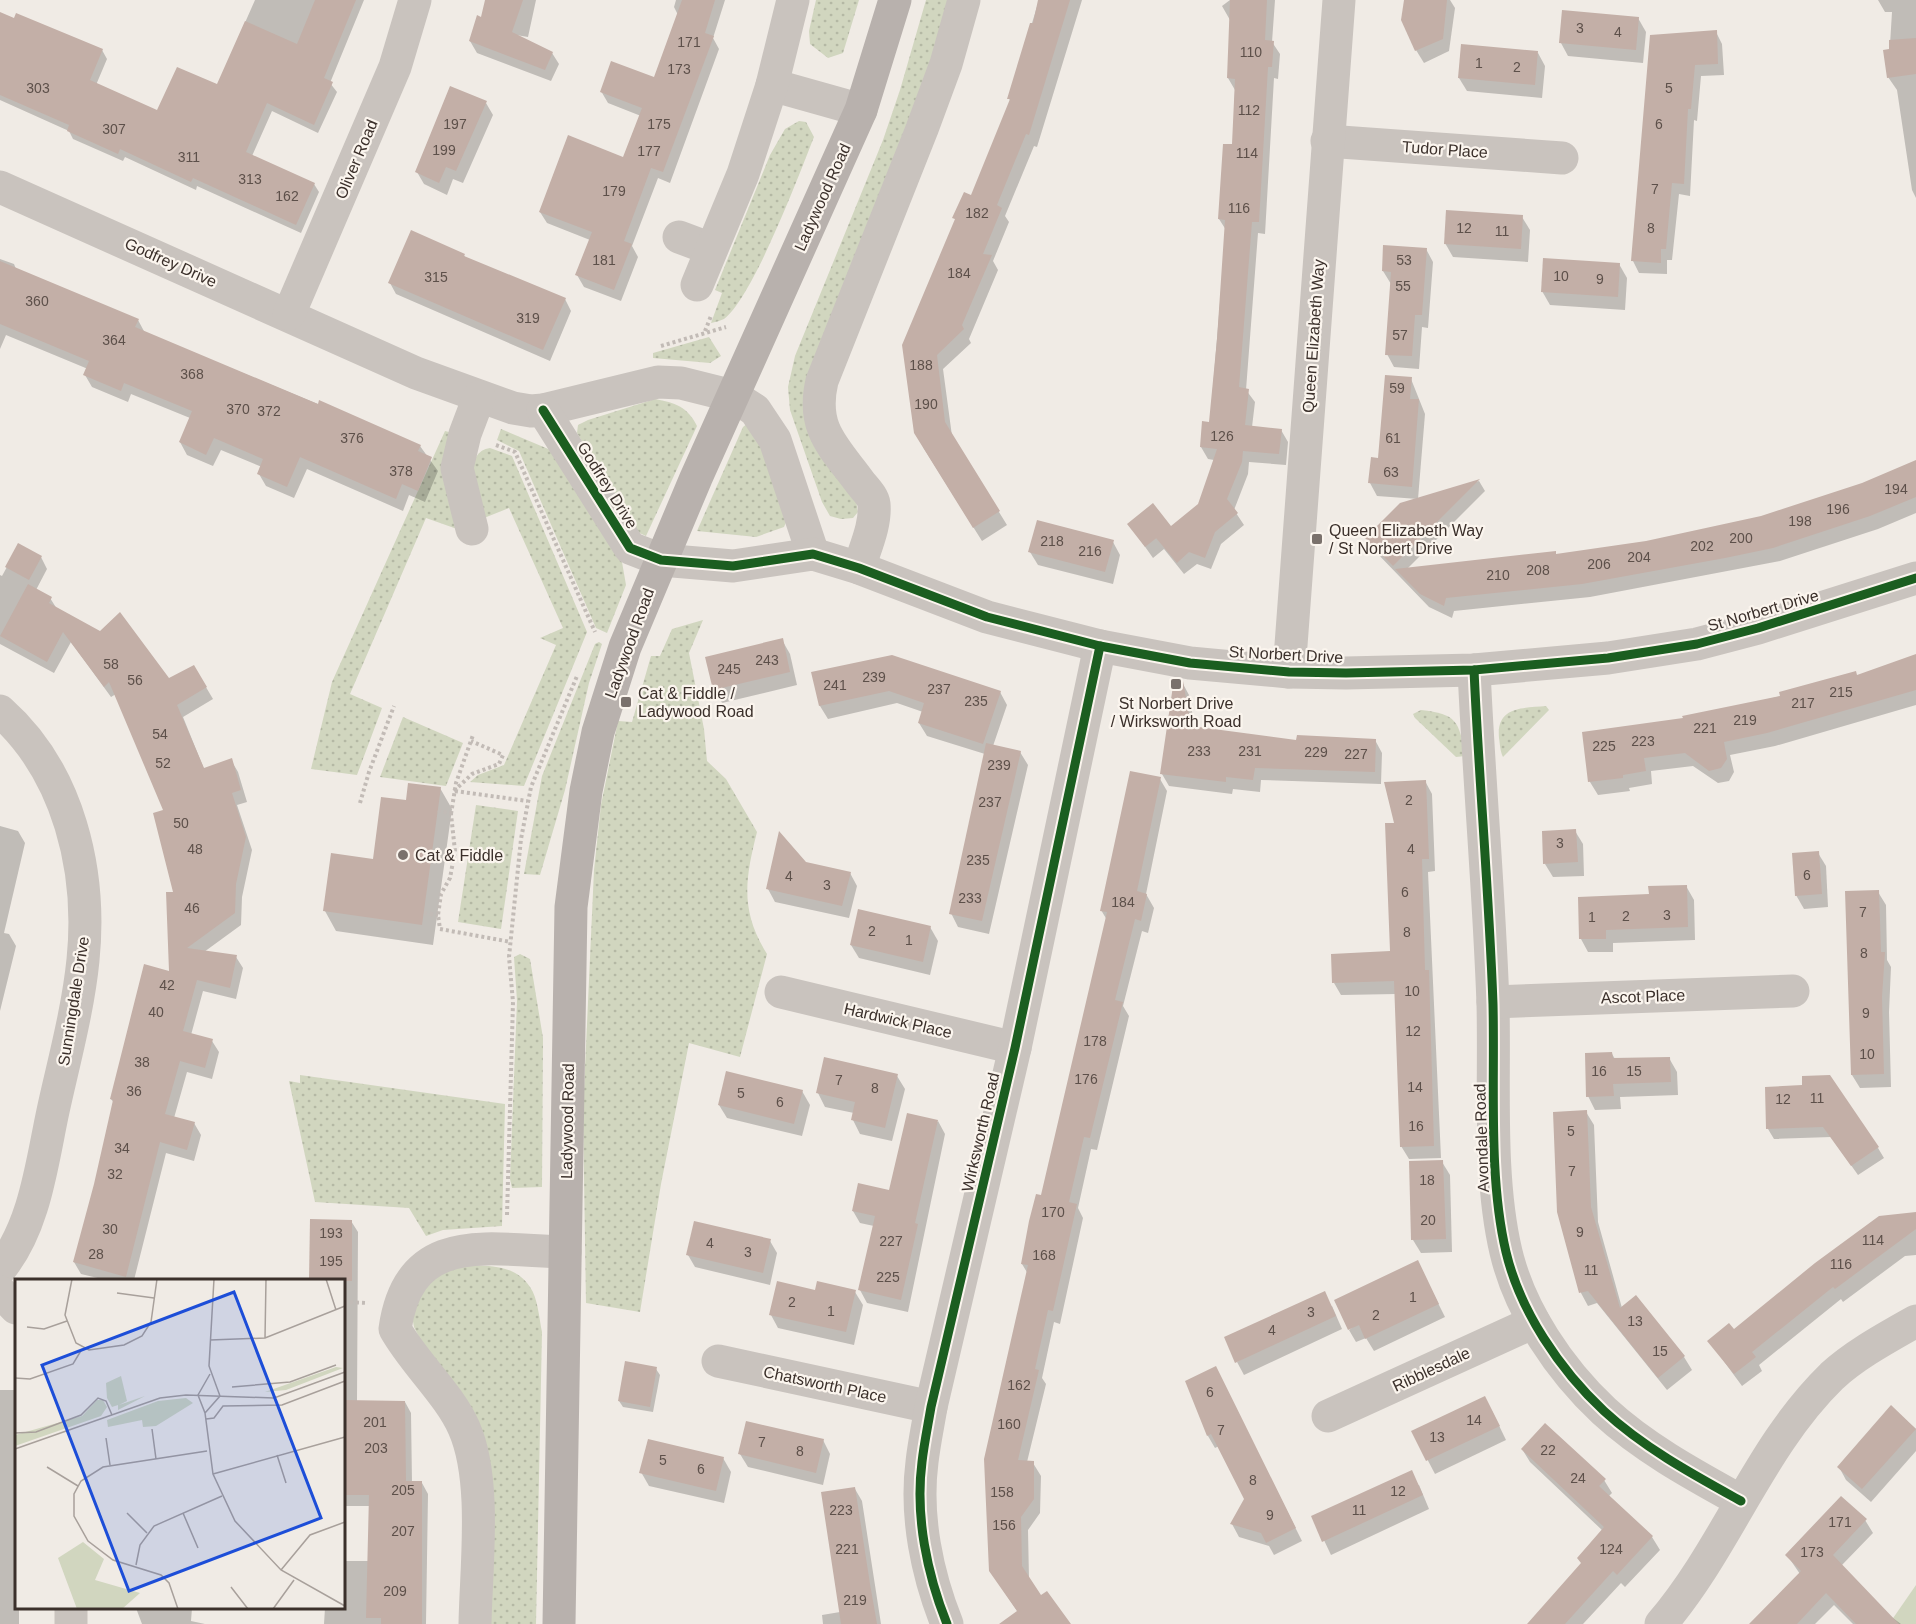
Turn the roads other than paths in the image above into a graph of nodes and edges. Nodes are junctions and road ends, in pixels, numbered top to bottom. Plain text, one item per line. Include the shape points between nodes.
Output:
1 (415, 0) edge
2 (793, 0) edge
3 (895, 0) edge
4 (964, 0) edge
5 (1339, 0) edge
6 (772, 84) junction
7 (861, 110) junction
8 (1327, 141) junction
9 (1562, 158) dead end
10 (0, 187) edge
11 (679, 237) dead end
12 (711, 249) junction
13 (697, 285) dead end
14 (289, 314) junction
15 (733, 396) junction
16 (479, 397) junction
17 (543, 410) junction
18 (472, 529) dead end
19 (813, 554) junction
20 (661, 560) junction
21 (859, 568) junction
22 (1916, 578) edge
23 (1100, 646) junction
24 (1474, 670) junction
25 (1289, 672) junction
26 (0, 711) edge
27 (1793, 991) dead end
28 (781, 992) dead end
29 (1492, 1002) junction
30 (1015, 1048) junction
31 (565, 1252) junction
32 (0, 1269) edge
33 (0, 1292) edge
34 (15, 1307) edge
35 (1916, 1321) edge
36 (1534, 1322) junction
37 (718, 1362) dead end
38 (932, 1407) junction
39 (1328, 1416) dead end
40 (1741, 1501) junction
41 (475, 1624) edge
42 (559, 1624) edge
43 (947, 1624) edge
44 (1661, 1624) edge

1 - 14 street, Oliver Road via 391,78
2 - 6 street
3 - 7 main road, Ladywood Road
4 - 21 street via 938,86 822,381 817,403 819,419 830,441 873,501 874,515
5 - 8 street, Queen Elizabeth Way
6 - 7 street
6 - 12 street via 742,174
7 - 15 main road, Ladywood Road
8 - 9 street, Tudor Place
8 - 25 street, Queen Elizabeth Way
10 - 14 street, Godfrey Drive
11 - 12 street
12 - 13 street
14 - 16 street, Godfrey Drive via 416,373
15 - 17 street, Godfrey Drive via 681,383 658,382
15 - 19 street via 755,410 775,440
15 - 20 main road, Ladywood Road
16 - 17 street, Godfrey Drive via 531,411
16 - 18 street via 457,468
17 - 20 street, Godfrey Drive via 630,548
19 - 20 street, St Norbert Drive via 733,566
19 - 21 street, St Norbert Drive
20 - 31 main road, Ladywood Road via 625,647 596,742 586,791 571,907
21 - 23 street, St Norbert Drive via 987,617
22 - 24 street, St Norbert Drive via 1697,644 1608,658
23 - 25 street, St Norbert Drive via 1190,663
23 - 30 street, Wirksworth Road
24 - 25 street, St Norbert Drive
24 - 29 street, Avondale Road
26 - 32 street, Sunningdale Drive via 31,744 63,801 84,886 85,920 76,1002 40,1173 21,1234
27 - 29 street, Ascot Place
28 - 30 street, Hardwick Place
29 - 36 street, Avondale Road via 1500,1218 1516,1285
30 - 38 street, Wirksworth Road
31 - 41 street via 463,1250 428,1263 415,1273 399,1304 395,1329 463,1427 472,1455 477,1479
31 - 42 main road, Ladywood Road
33 - 34 street
35 - 40 street via 1833,1375 1788,1427
36 - 39 street, Ribblesdale
36 - 40 street, Avondale Road via 1603,1410 1672,1462
37 - 38 street, Chatsworth Place
38 - 43 street, Wirksworth Road via 921,1463 922,1522 928,1568
40 - 44 street via 1701,1571

